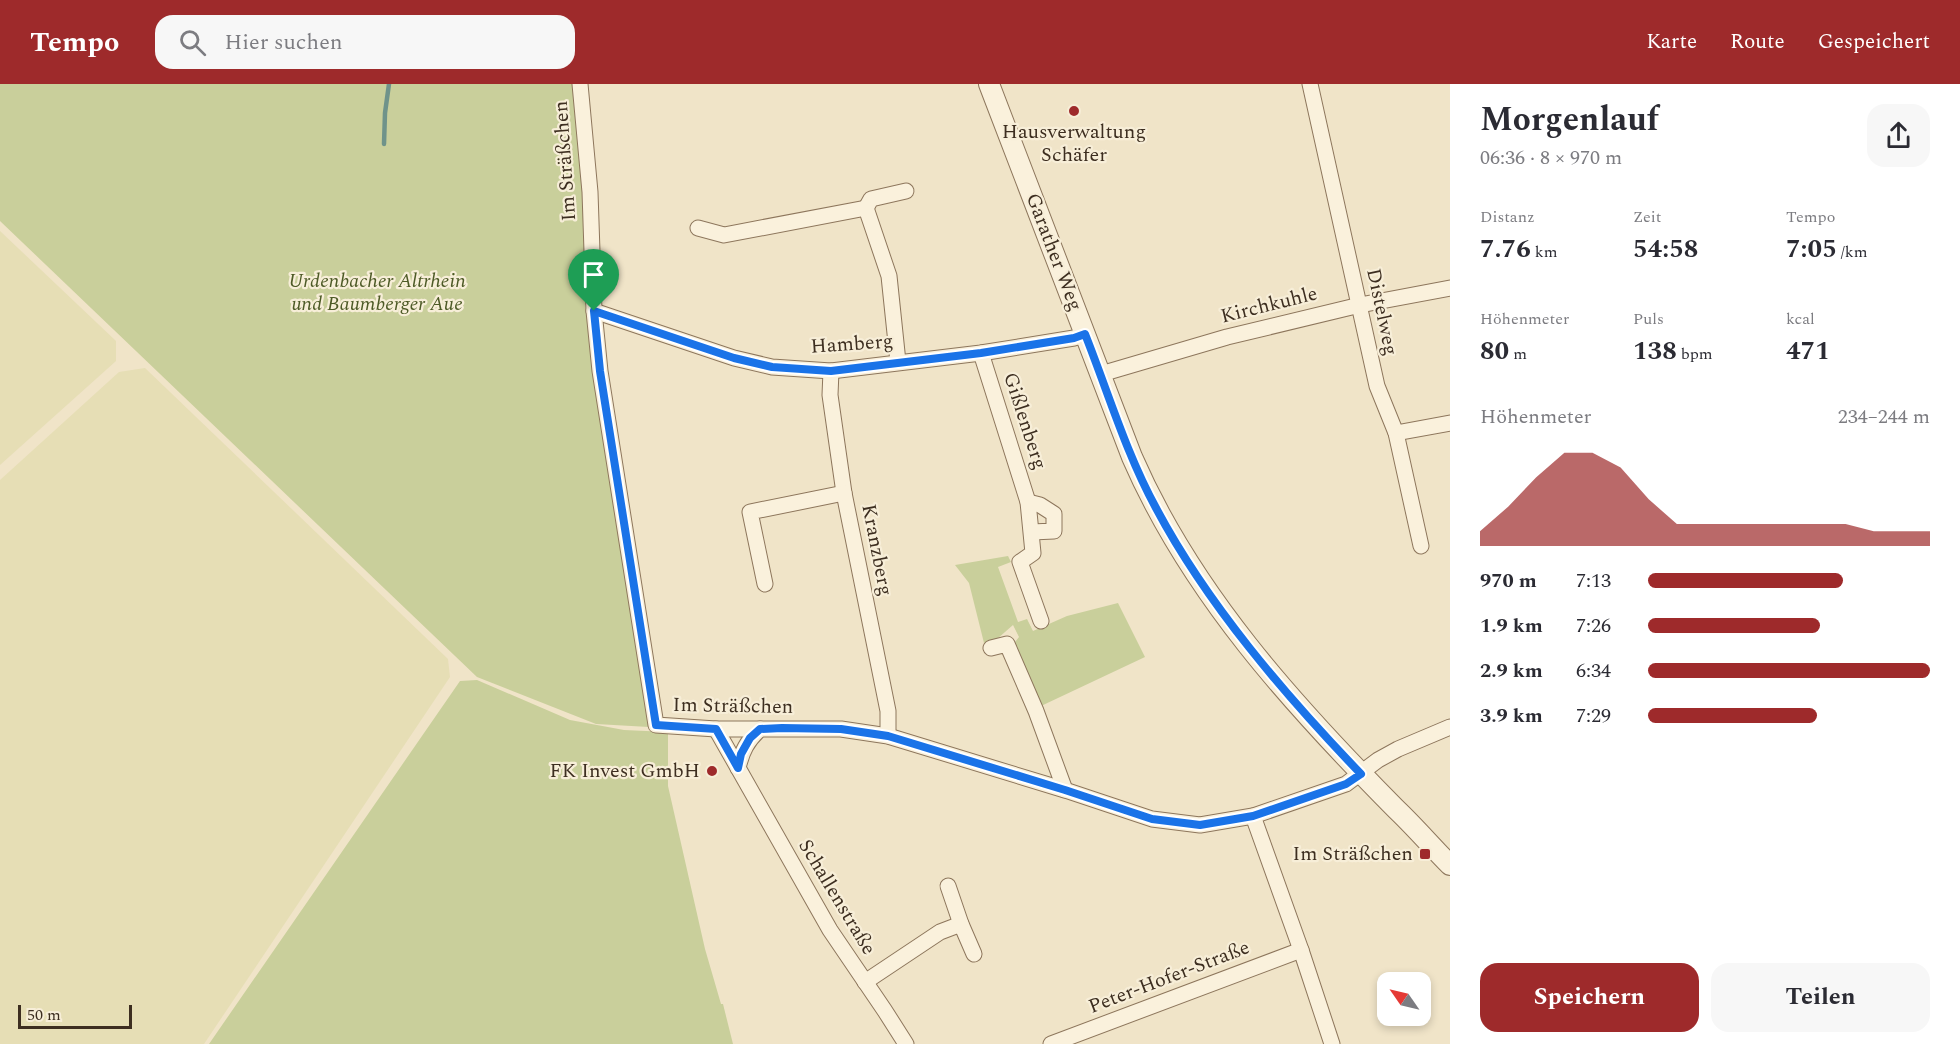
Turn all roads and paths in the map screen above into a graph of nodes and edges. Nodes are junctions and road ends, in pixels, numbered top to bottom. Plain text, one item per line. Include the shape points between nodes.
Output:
1 (580, 84) edge
2 (989, 84) edge
3 (1310, 84) edge
4 (906, 191) dead end
5 (866, 208) junction
6 (698, 228) dead end
7 (1450, 288) edge
8 (1360, 305) junction
9 (594, 311) junction
10 (1085, 334) junction
11 (981, 353) junction
12 (898, 362) junction
13 (831, 371) junction
14 (1101, 375) junction
15 (1450, 423) edge
16 (1396, 434) junction
17 (844, 493) junction
18 (1028, 502) junction
19 (1032, 532) junction
20 (1421, 546) dead end
21 (765, 584) dead end
22 (1041, 621) dead end
23 (991, 648) dead end
24 (1450, 727) edge
25 (716, 729) junction
26 (760, 729) junction
27 (888, 736) junction
28 (738, 768) junction
29 (1361, 774) junction
30 (1065, 790) junction
31 (1253, 816) junction
32 (1450, 865) edge
33 (948, 886) dead end
34 (961, 924) junction
35 (1301, 950) junction
36 (974, 954) dead end
37 (865, 982) junction
38 (906, 1044) edge
39 (1051, 1044) edge
40 (1332, 1044) edge

1 - 9 street, Im Sträßchen via 590,192
2 - 10 street, Garather Weg
3 - 8 street, Distelweg
4 - 5 street via 871,199
5 - 6 street via 724,235
5 - 12 street via 889,276
7 - 8 street, Kirchkuhle
8 - 14 street, Kirchkuhle via 1227,337
8 - 16 street, Distelweg via 1377,386
9 - 13 street, Hamberg via 734,358 772,367
9 - 25 street, Im Sträßchen via 603,394 656,725
10 - 11 street, Hamberg
10 - 14 street, Garather Weg
11 - 12 street, Hamberg
11 - 18 street, Gißlenberg
12 - 13 street, Hamberg
13 - 17 street, Kranzberg via 830,395
14 - 29 street, Garather Weg via 1142,479 1189,565 1285,690
15 - 16 street
16 - 20 street, Distelweg
17 - 21 street via 750,512
17 - 27 street, Kranzberg via 888,711
18 - 19 street, Gißlenberg
18 - 19 street via 1054,514 1054,531
19 - 22 street, Gißlenberg via 1033,553 1020,562
23 - 30 street via 1007,644
24 - 29 street, Im Sträßchen via 1398,749
25 - 26 street, Im Sträßchen
25 - 28 street, Schallenstraße
26 - 27 street, Im Sträßchen via 841,729
26 - 28 street via 750,738
27 - 30 street, Im Sträßchen
28 - 37 street, Schallenstraße via 824,921
29 - 31 street, Im Sträßchen via 1346,784
29 - 32 street, Garather Weg
30 - 31 street, Im Sträßchen via 1152,819 1200,825
31 - 35 street
33 - 34 street
34 - 36 street
34 - 37 street via 940,932
35 - 39 street, Peter-Hofer-Straße
35 - 40 street
37 - 38 street, Schallenstraße

